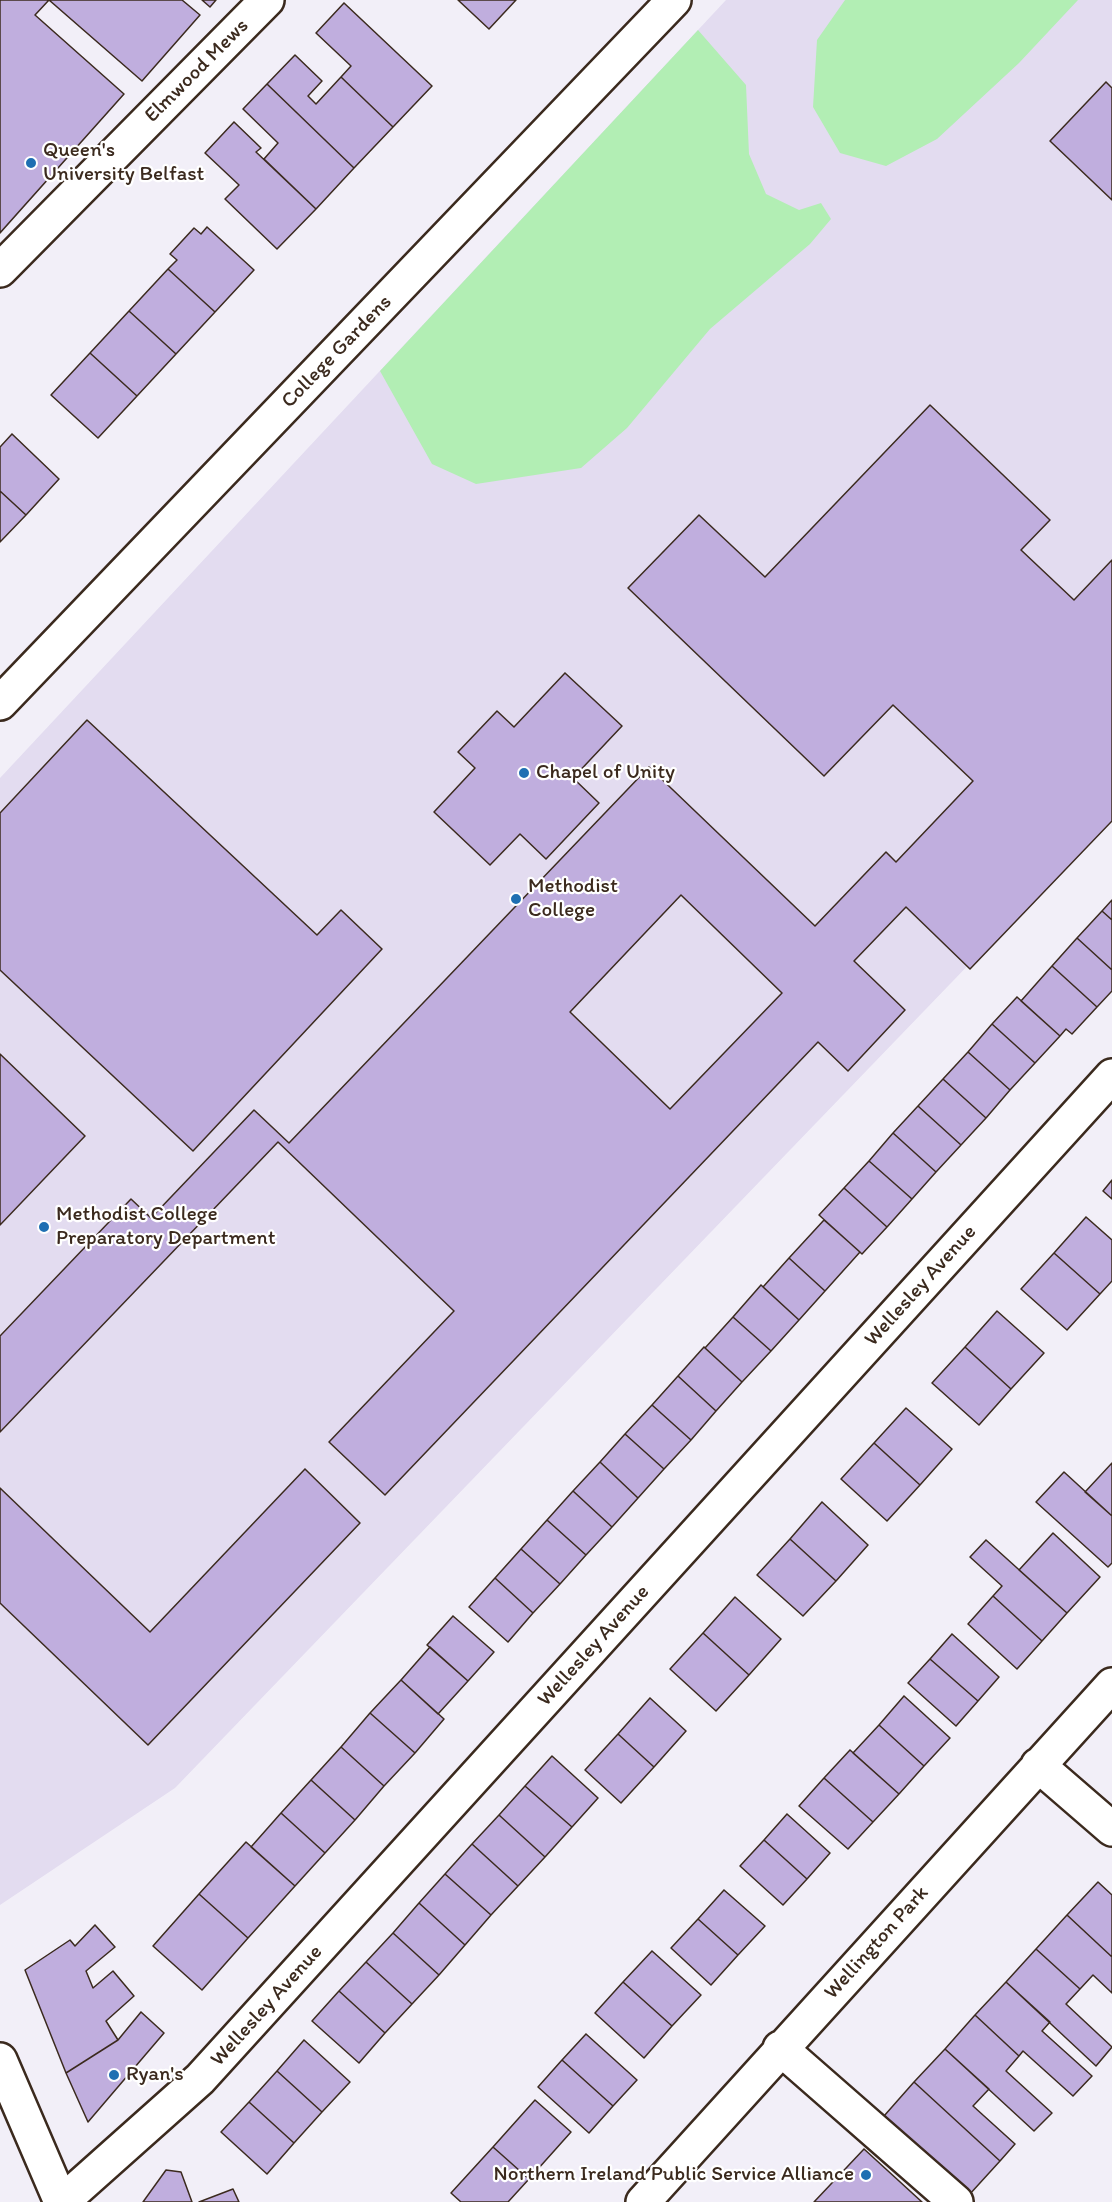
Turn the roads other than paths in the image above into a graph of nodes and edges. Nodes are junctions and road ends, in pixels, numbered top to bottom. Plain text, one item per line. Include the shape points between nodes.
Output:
1 (267, 0) edge
2 (674, 0) edge
3 (0, 270) edge
4 (0, 703) edge
5 (1112, 1076) edge
6 (1112, 1685) edge
7 (1038, 1765) junction
8 (1112, 1829) edge
9 (780, 2048) junction
10 (0, 2060) edge
11 (62, 2202) edge
12 (643, 2202) edge
13 (956, 2202) edge

1 - 3 street, Elmwood Mews
2 - 4 street, College Gardens
5 - 11 street, Wellesley Avenue via 200,2079
6 - 7 street, Wellington Park
7 - 8 street
7 - 9 street, Wellington Park
9 - 12 street, Wellington Park
9 - 13 street
10 - 11 street

